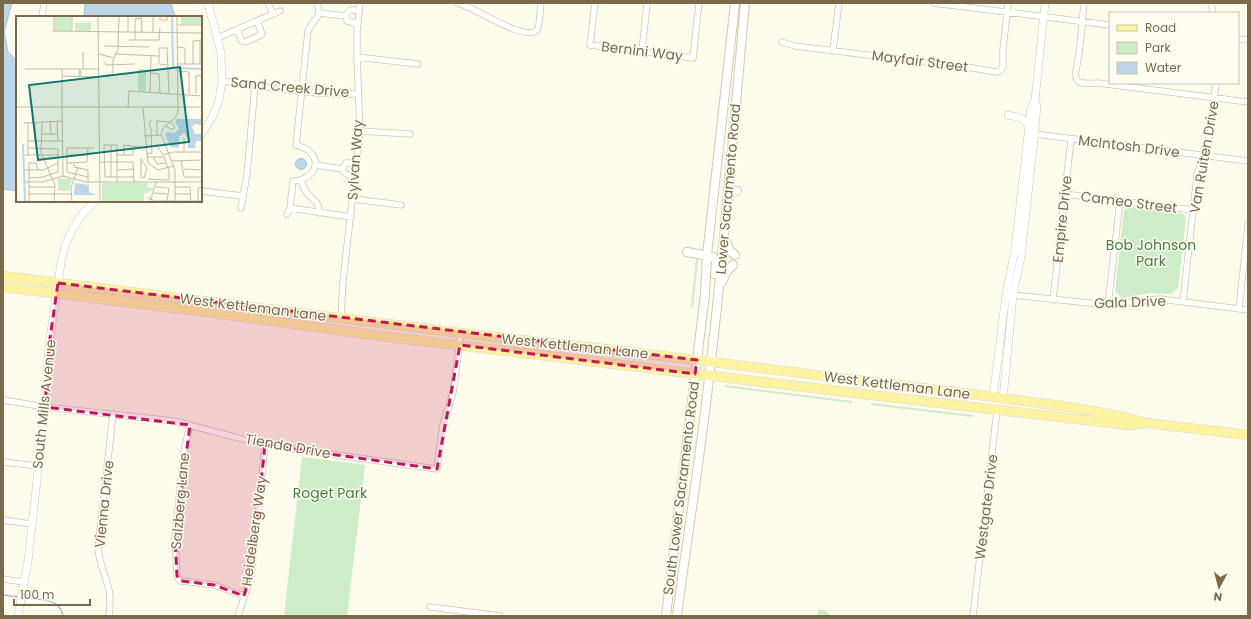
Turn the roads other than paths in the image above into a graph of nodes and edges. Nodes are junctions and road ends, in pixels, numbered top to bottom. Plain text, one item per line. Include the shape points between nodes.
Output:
1 (44, 3) edge
2 (208, 3) edge
3 (268, 3) edge
4 (317, 3) edge
5 (360, 3) edge
6 (459, 3) edge
7 (541, 3) edge
8 (595, 3) edge
9 (647, 3) edge
10 (699, 3) edge
11 (735, 3) edge
12 (745, 3) edge
13 (839, 3) edge
14 (933, 3) edge
15 (1008, 3) edge
16 (1045, 3) edge
17 (1084, 3) edge
18 (359, 10) junction
19 (280, 11) dead end
20 (1007, 12) junction
21 (319, 13) junction
22 (273, 14) junction
23 (42, 16) edge
24 (346, 16) junction
25 (1044, 17) junction
26 (257, 21) junction
27 (1082, 22) junction
28 (358, 24) junction
29 (1109, 25) edge
30 (237, 30) junction
31 (217, 38) junction
32 (782, 42) dead end
33 (833, 50) junction
34 (642, 51) junction
35 (357, 57) junction
36 (418, 64) dead end
37 (222, 81) junction
38 (1216, 84) edge
39 (255, 85) junction
40 (302, 91) junction
41 (358, 94) junction
42 (1215, 98) junction
43 (1035, 100) junction
44 (1248, 102) edge
45 (1032, 108) junction
46 (360, 131) junction
47 (202, 133) edge
48 (1032, 133) junction
49 (410, 134) dead end
50 (1071, 138) junction
51 (1203, 155) junction
52 (1248, 161) edge
53 (357, 163) junction
54 (316, 165) junction
55 (342, 169) junction
56 (355, 177) junction
57 (301, 181) junction
58 (202, 191) edge
59 (1064, 194) junction
60 (243, 196) junction
61 (353, 199) junction
62 (1120, 201) junction
63 (94, 202) edge
64 (401, 205) dead end
65 (241, 208) dead end
66 (290, 208) junction
67 (1193, 210) junction
68 (319, 213) junction
69 (287, 214) dead end
70 (351, 217) junction
71 (1248, 225) edge
72 (725, 230) junction
73 (687, 252) dead end
74 (707, 255) junction
75 (734, 255) dead end
76 (734, 265) dead end
77 (3, 276) edge
78 (58, 283) junction
79 (3, 286) edge
80 (56, 293) junction
81 (1009, 294) junction
82 (718, 296) junction
83 (1053, 300) junction
84 (1183, 302) junction
85 (1108, 305) junction
86 (1239, 309) junction
87 (1248, 310) edge
88 (341, 317) junction
89 (461, 333) junction
90 (460, 345) junction
91 (697, 360) junction
92 (711, 362) junction
93 (695, 374) junction
94 (710, 376) junction
95 (998, 398) junction
96 (3, 400) edge
97 (45, 407) junction
98 (997, 410) junction
99 (113, 414) junction
100 (1146, 423) junction
101 (190, 425) junction
102 (1248, 435) edge
103 (266, 444) junction
104 (3, 462) edge
105 (38, 466) junction
106 (3, 520) edge
107 (32, 524) junction
108 (3, 580) edge
109 (24, 582) junction
110 (244, 596) junction
111 (430, 607) dead end
112 (18, 616) edge
113 (109, 616) edge
114 (238, 616) edge
115 (500, 616) edge
116 (666, 616) edge
117 (677, 616) edge
118 (973, 616) edge

1 - 23 street
2 - 31 street
3 - 22 street
4 - 21 street
5 - 18 street, Sylvan Way
6 - 7 street via 512,28 533,33 539,27
8 - 34 street, Bernini Way via 590,45
9 - 34 street
10 - 34 street, Bernini Way via 693,58
11 - 74 main road, Lower Sacramento Road
12 - 72 main road, Lower Sacramento Road via 734,193
13 - 33 street
14 - 20 street
15 - 20 street
16 - 25 street
17 - 27 street
18 - 24 street via 350,10
18 - 28 street, Sylvan Way
19 - 22 street
20 - 25 street
20 - 33 street, Mayfair Street via 1003,67 996,72
21 - 24 street
21 - 40 street via 318,19 308,31
22 - 26 street
24 - 28 street via 347,21
25 - 27 street
25 - 43 street
26 - 30 street
26 - 30 street via 261,36 245,42
27 - 29 street
27 - 42 street via 1075,73 1076,79 1082,83
28 - 35 street, Sylvan Way
30 - 31 street
31 - 37 street via 221,53
32 - 33 street, Mayfair Street
35 - 36 street
35 - 41 street, Sylvan Way
37 - 39 street, Sand Creek Drive
37 - 47 street via 213,116
38 - 42 street, Van Ruiten Drive
39 - 40 street, Sand Creek Drive
39 - 60 street
40 - 41 street, Sand Creek Drive
40 - 54 street via 296,145 310,151
41 - 46 street, Sylvan Way
42 - 44 street
42 - 51 street, Van Ruiten Drive via 1210,134
43 - 45 street
43 - 48 street via 1037,106
45 - 48 street
45 - 48 street via 1027,116 1008,114 1026,121
46 - 49 street
46 - 53 street, Sylvan Way
48 - 50 street, McIntosh Drive
48 - 81 street, Westgate Drive via 1021,257
50 - 51 street, McIntosh Drive
50 - 59 street, Empire Drive
51 - 52 street, McIntosh Drive
51 - 67 street, Van Ruiten Drive via 1197,175
53 - 55 street via 346,163
53 - 56 street, Sylvan Way
54 - 55 street
54 - 57 street via 311,174
55 - 56 street via 346,175
56 - 61 street, Sylvan Way
57 - 66 street via 293,181
57 - 68 street via 307,193 317,202
58 - 60 street
59 - 62 street, Cameo Street
59 - 83 street, Empire Drive
60 - 65 street
61 - 64 street
61 - 70 street, Sylvan Way
62 - 67 street, Cameo Street
62 - 85 street
63 - 78 street, South Mills Avenue via 67,239
66 - 68 street
66 - 69 street
67 - 84 street, Van Ruiten Drive
68 - 70 street
70 - 88 street, Sylvan Way
71 - 86 street
72 - 75 main road via 726,241
72 - 82 main road, Lower Sacramento Road
73 - 74 main road
74 - 82 main road via 716,260 715,286
74 - 91 main road, Lower Sacramento Road
76 - 82 main road via 723,279
77 - 78 main road, West Kettleman Lane
78 - 80 street, South Mills Avenue
78 - 88 main road, West Kettleman Lane
79 - 80 main road, West Kettleman Lane
80 - 90 main road, West Kettleman Lane
80 - 97 street, South Mills Avenue
81 - 83 street, Gala Drive
81 - 95 street, Westgate Drive via 1009,340
82 - 92 main road, Lower Sacramento Road
83 - 85 street, Gala Drive
84 - 85 street, Gala Drive via 1148,299
84 - 86 street, Gala Drive
86 - 87 street, Gala Drive
88 - 89 main road, West Kettleman Lane
89 - 90 street, Tienda Drive
89 - 91 main road, West Kettleman Lane
90 - 93 main road, West Kettleman Lane
90 - 103 street, Tienda Drive via 453,393 443,424 437,469
91 - 92 main road, West Kettleman Lane
91 - 93 main road, South Lower Sacramento Road
92 - 94 main road, Lower Sacramento Road
92 - 95 main road, West Kettleman Lane
93 - 94 main road, West Kettleman Lane
93 - 116 main road, South Lower Sacramento Road
94 - 98 main road, West Kettleman Lane
94 - 117 main road, South Lower Sacramento Road
95 - 98 street, Westgate Drive
95 - 100 main road, West Kettleman Lane via 1076,408
96 - 97 street, Tienda Drive
97 - 99 street, Tienda Drive
97 - 105 street, South Mills Avenue
98 - 100 main road, West Kettleman Lane via 1127,425
98 - 118 street, Westgate Drive
99 - 101 street, Tienda Drive
99 - 113 street, Vienna Drive via 98,549 109,589
100 - 102 main road, West Kettleman Lane
101 - 103 street, Tienda Drive
101 - 110 street, Salzberg Lane via 184,451 175,538 175,569 181,581 214,585
103 - 110 street, Heidelberg Way via 252,569
104 - 105 street
105 - 107 street, South Mills Avenue
106 - 107 street
107 - 109 street, South Mills Avenue
108 - 109 street
109 - 112 street, South Mills Avenue
110 - 114 street, Heidelberg Way
111 - 115 street

